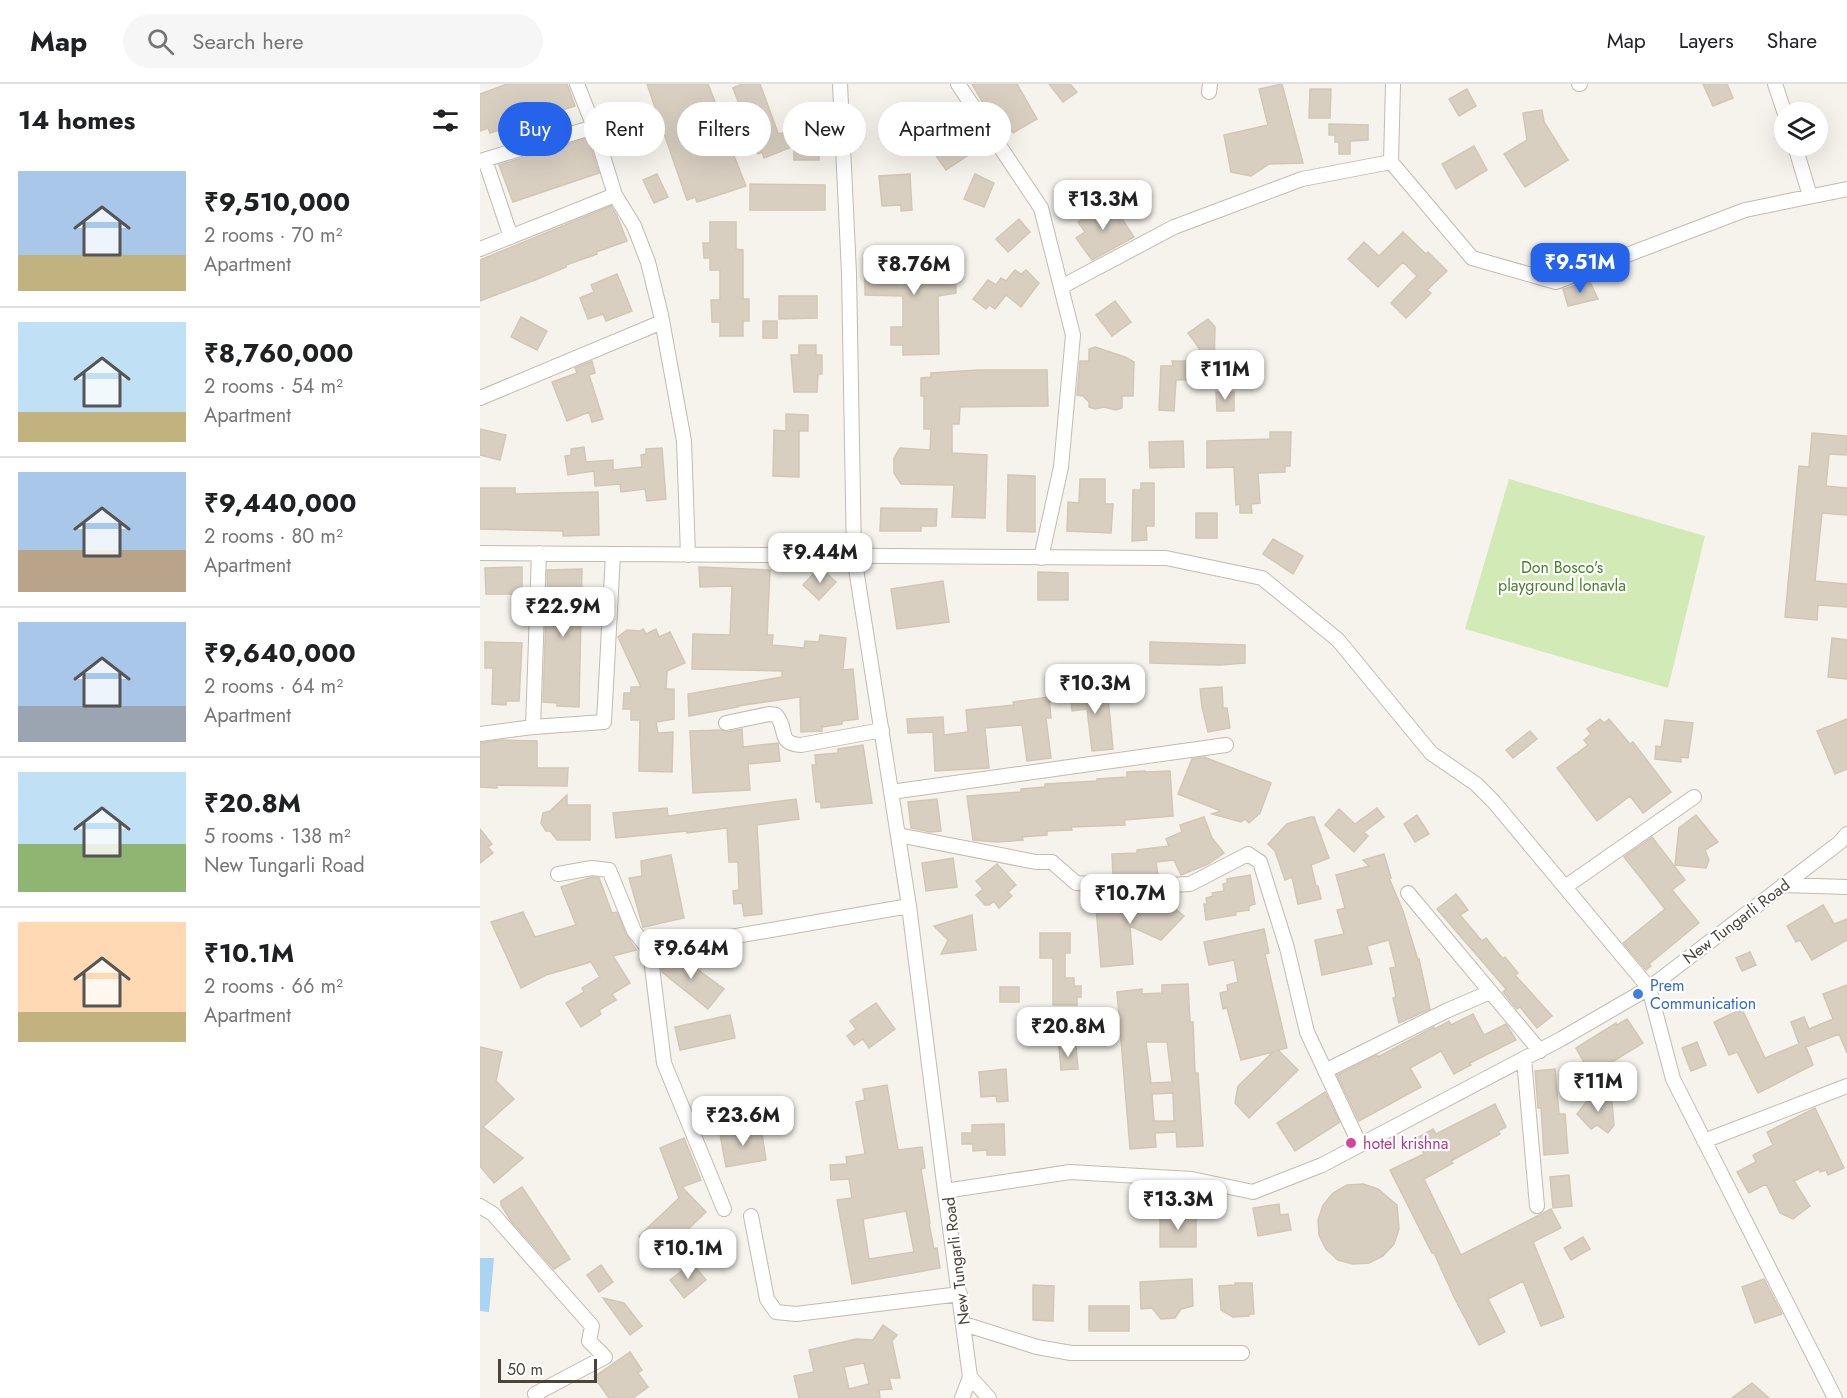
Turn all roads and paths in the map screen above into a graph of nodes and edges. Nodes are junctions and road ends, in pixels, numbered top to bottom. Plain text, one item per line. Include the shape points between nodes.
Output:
1 (577, 84) edge
2 (840, 84) edge
3 (958, 84) edge
4 (1394, 84) edge
5 (1775, 84) edge
6 (584, 102) edge
7 (1781, 102) edge
8 (584, 130) edge
9 (603, 156) edge
10 (1798, 156) edge
11 (483, 160) edge
12 (1391, 162) junction
13 (1847, 189) edge
14 (615, 195) junction
15 (1810, 196) junction
16 (511, 237) junction
17 (480, 249) edge
18 (1061, 287) junction
19 (662, 322) junction
20 (480, 398) edge
21 (480, 553) edge
22 (539, 553) junction
23 (613, 554) junction
24 (688, 555) junction
25 (854, 556) junction
26 (1041, 558) junction
27 (726, 723) dead end
28 (533, 727) junction
29 (882, 730) junction
30 (480, 734) edge
31 (1226, 745) dead end
32 (891, 792) junction
33 (1694, 796) dead end
34 (1847, 834) edge
35 (898, 835) junction
36 (558, 874) dead end
37 (1783, 885) junction
38 (1565, 887) junction
39 (1847, 887) edge
40 (1408, 893) dead end
41 (909, 906) junction
42 (650, 951) junction
43 (1648, 988) junction
44 (1490, 992) junction
45 (1540, 1051) junction
46 (1524, 1059) junction
47 (1325, 1071) junction
48 (1847, 1086) edge
49 (1704, 1141) junction
50 (1360, 1145) junction
51 (945, 1191) junction
52 (480, 1206) edge
53 (1537, 1206) dead end
54 (724, 1209) dead end
55 (751, 1216) dead end
56 (960, 1294) junction
57 (964, 1324) junction
58 (1242, 1353) dead end
59 (970, 1377) junction
60 (537, 1398) edge
61 (962, 1398) edge
62 (989, 1398) edge
63 (1835, 1398) edge

1 - 6 street
2 - 25 street via 849,273
3 - 18 street via 1041,208
4 - 12 street
5 - 7 street
8 - 11 street
9 - 14 street
10 - 15 street
11 - 16 street
12 - 15 street via 1472,258 1556,282 1744,210
12 - 18 street via 1302,179 1174,227
13 - 15 street
14 - 16 street
14 - 19 street via 634,226 648,262
16 - 17 street
18 - 26 street via 1074,335 1061,467
19 - 20 street
19 - 24 street via 684,441
21 - 22 street
22 - 23 street
22 - 28 street
23 - 24 street
23 - 28 street via 604,722
24 - 25 street
25 - 26 street
25 - 29 street
26 - 38 street via 1166,558 1262,578 1338,640 1431,753 1476,784
27 - 29 street via 776,715 786,741 801,746
28 - 30 street
29 - 32 street
31 - 32 street
32 - 35 street
33 - 38 street
34 - 37 street, New Tungarli Road
35 - 41 street
35 - 47 street via 1052,862 1076,883 1131,887 1190,884 1248,854 1260,861 1307,1032
36 - 42 street via 592,868 609,870 634,931
37 - 39 street
37 - 43 street, New Tungarli Road
38 - 43 street
40 - 44 street
41 - 42 street
41 - 51 street
42 - 54 street via 664,1063
43 - 45 street, New Tungarli Road
43 - 49 street via 1673,1079
44 - 45 street
44 - 47 street
45 - 46 street, New Tungarli Road
46 - 50 street, New Tungarli Road
46 - 53 street
47 - 50 street
48 - 49 street
49 - 63 street
50 - 51 street, New Tungarli Road via 1322,1165 1253,1192 1192,1179 1070,1172
51 - 56 street, New Tungarli Road
52 - 60 street via 493,1214 592,1326 589,1341 605,1357 535,1394
55 - 56 street via 767,1299 776,1312 796,1314
56 - 57 street, New Tungarli Road
57 - 58 street via 1037,1347 1071,1353
57 - 59 street, New Tungarli Road
59 - 61 street, New Tungarli Road
59 - 62 street

